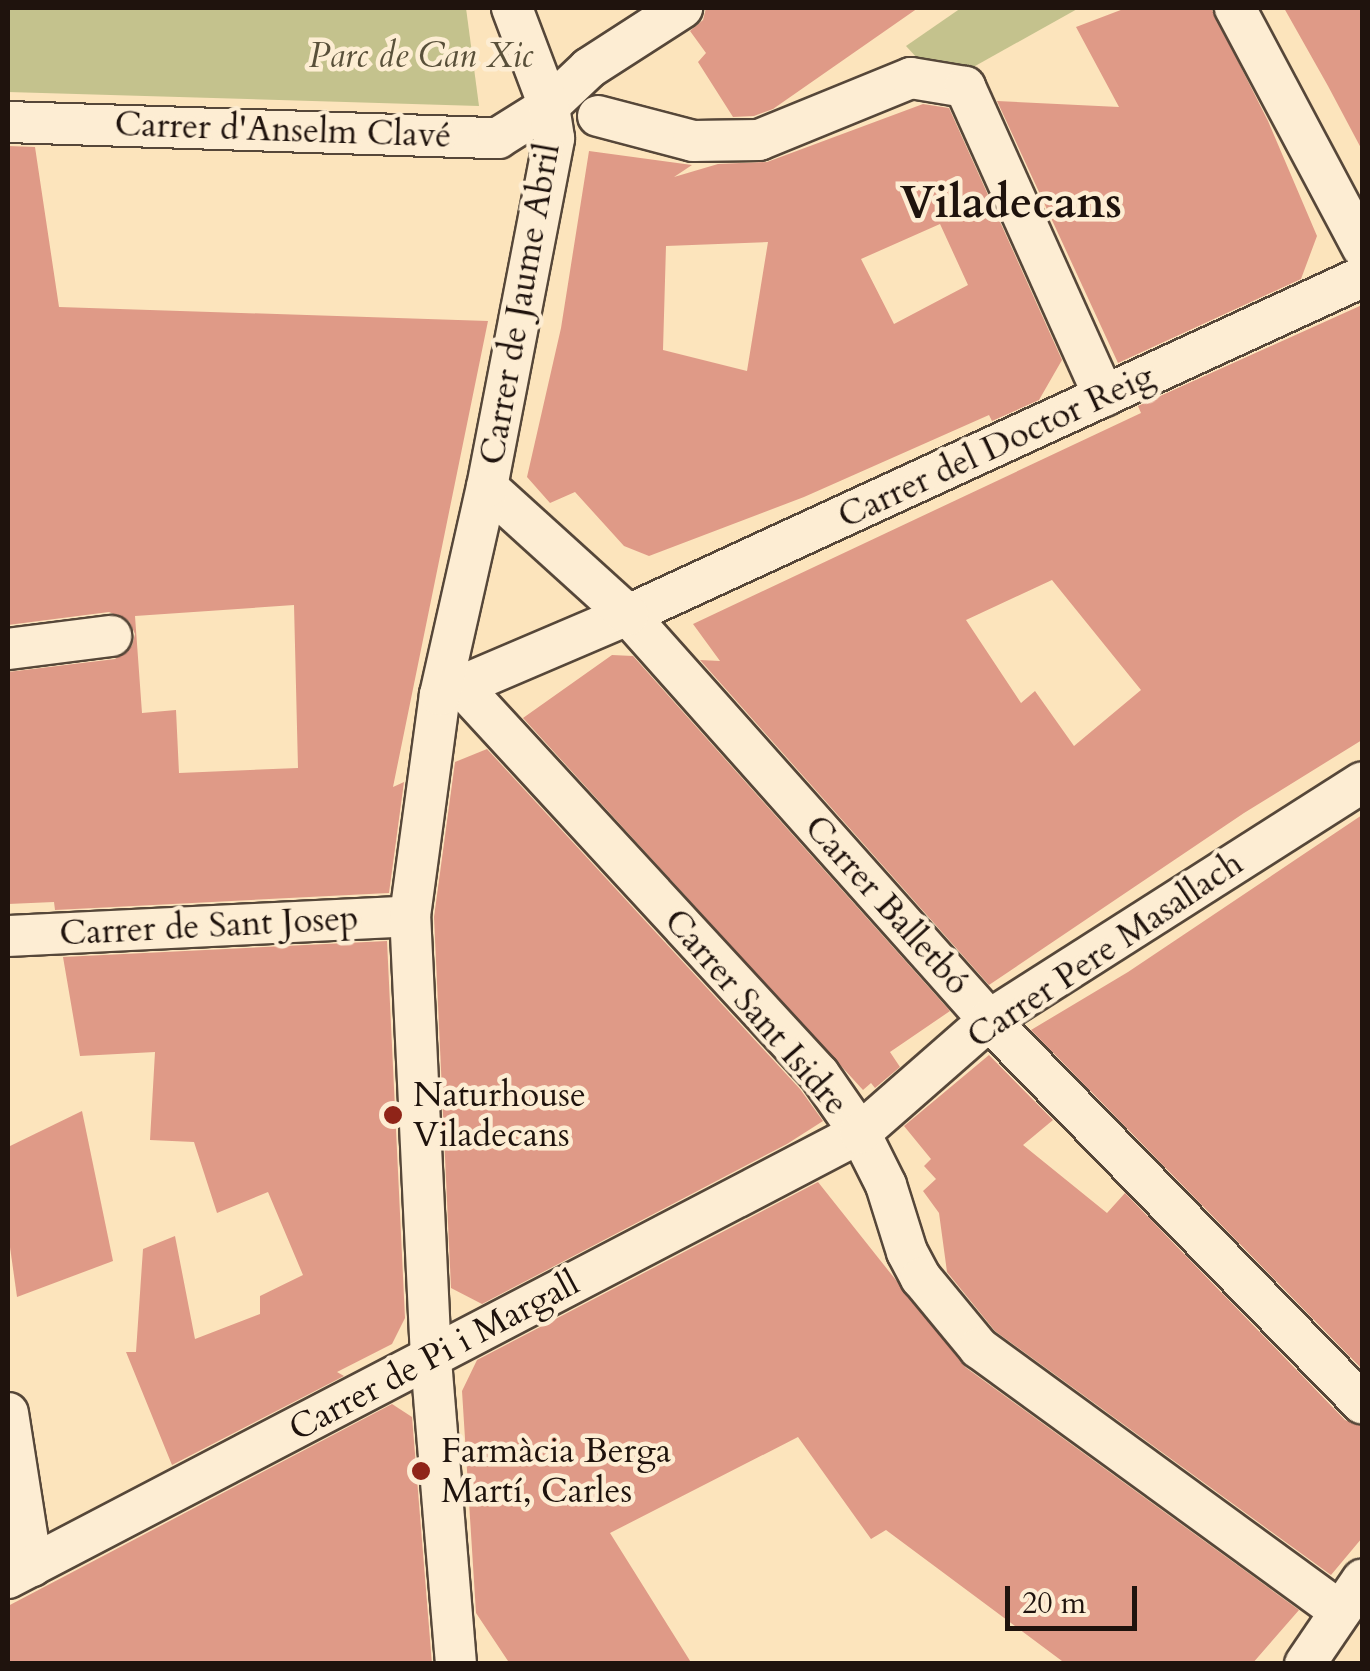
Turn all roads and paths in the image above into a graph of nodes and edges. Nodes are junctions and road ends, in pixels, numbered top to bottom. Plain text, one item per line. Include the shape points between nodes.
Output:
1 (512, 8) edge
2 (682, 8) edge
3 (1235, 8) edge
4 (550, 106) junction
5 (598, 116) dead end
6 (8, 122) edge
7 (1362, 247) edge
8 (1362, 277) edge
9 (1104, 396) junction
10 (488, 487) junction
11 (628, 615) junction
12 (111, 636) dead end
13 (8, 648) edge
14 (452, 692) junction
15 (1362, 782) edge
16 (410, 916) junction
17 (8, 936) edge
18 (989, 1020) junction
19 (860, 1134) junction
20 (431, 1358) junction
21 (1362, 1402) edge
22 (8, 1414) edge
23 (20, 1572) edge
24 (1356, 1593) edge
25 (456, 1664) edge
26 (1305, 1664) edge

1 - 4 street, Carrer de Jaume Abril
2 - 4 street, Carrer d'Anselm Clavé via 590,68
3 - 7 street
4 - 6 street, Carrer d'Anselm Clavé via 498,138
4 - 10 street, Carrer de Jaume Abril via 554,138
5 - 9 street via 692,142 759,140 911,78 965,87
8 - 9 street, Carrer del Doctor Reig
9 - 11 street, Carrer del Doctor Reig
10 - 11 street, Carrer Balletbó
10 - 14 street, Carrer de Jaume Abril
11 - 14 street, Carrer del Doctor Reig
11 - 18 street, Carrer Balletbó
12 - 13 street
14 - 16 street
14 - 19 street, Carrer Sant Isidre via 820,1074
15 - 18 street, Carrer Pere Masallach
16 - 17 street, Carrer de Sant Josep
16 - 20 street
18 - 19 street, Carrer Pere Masallach
18 - 21 street, Carrer Balletbó
19 - 20 street, Carrer de Pi i Margall
19 - 24 street, Carrer Sant Isidre via 921,1278 979,1348
20 - 23 street, Carrer de Pi i Margall
20 - 25 street
22 - 23 street
24 - 26 street

